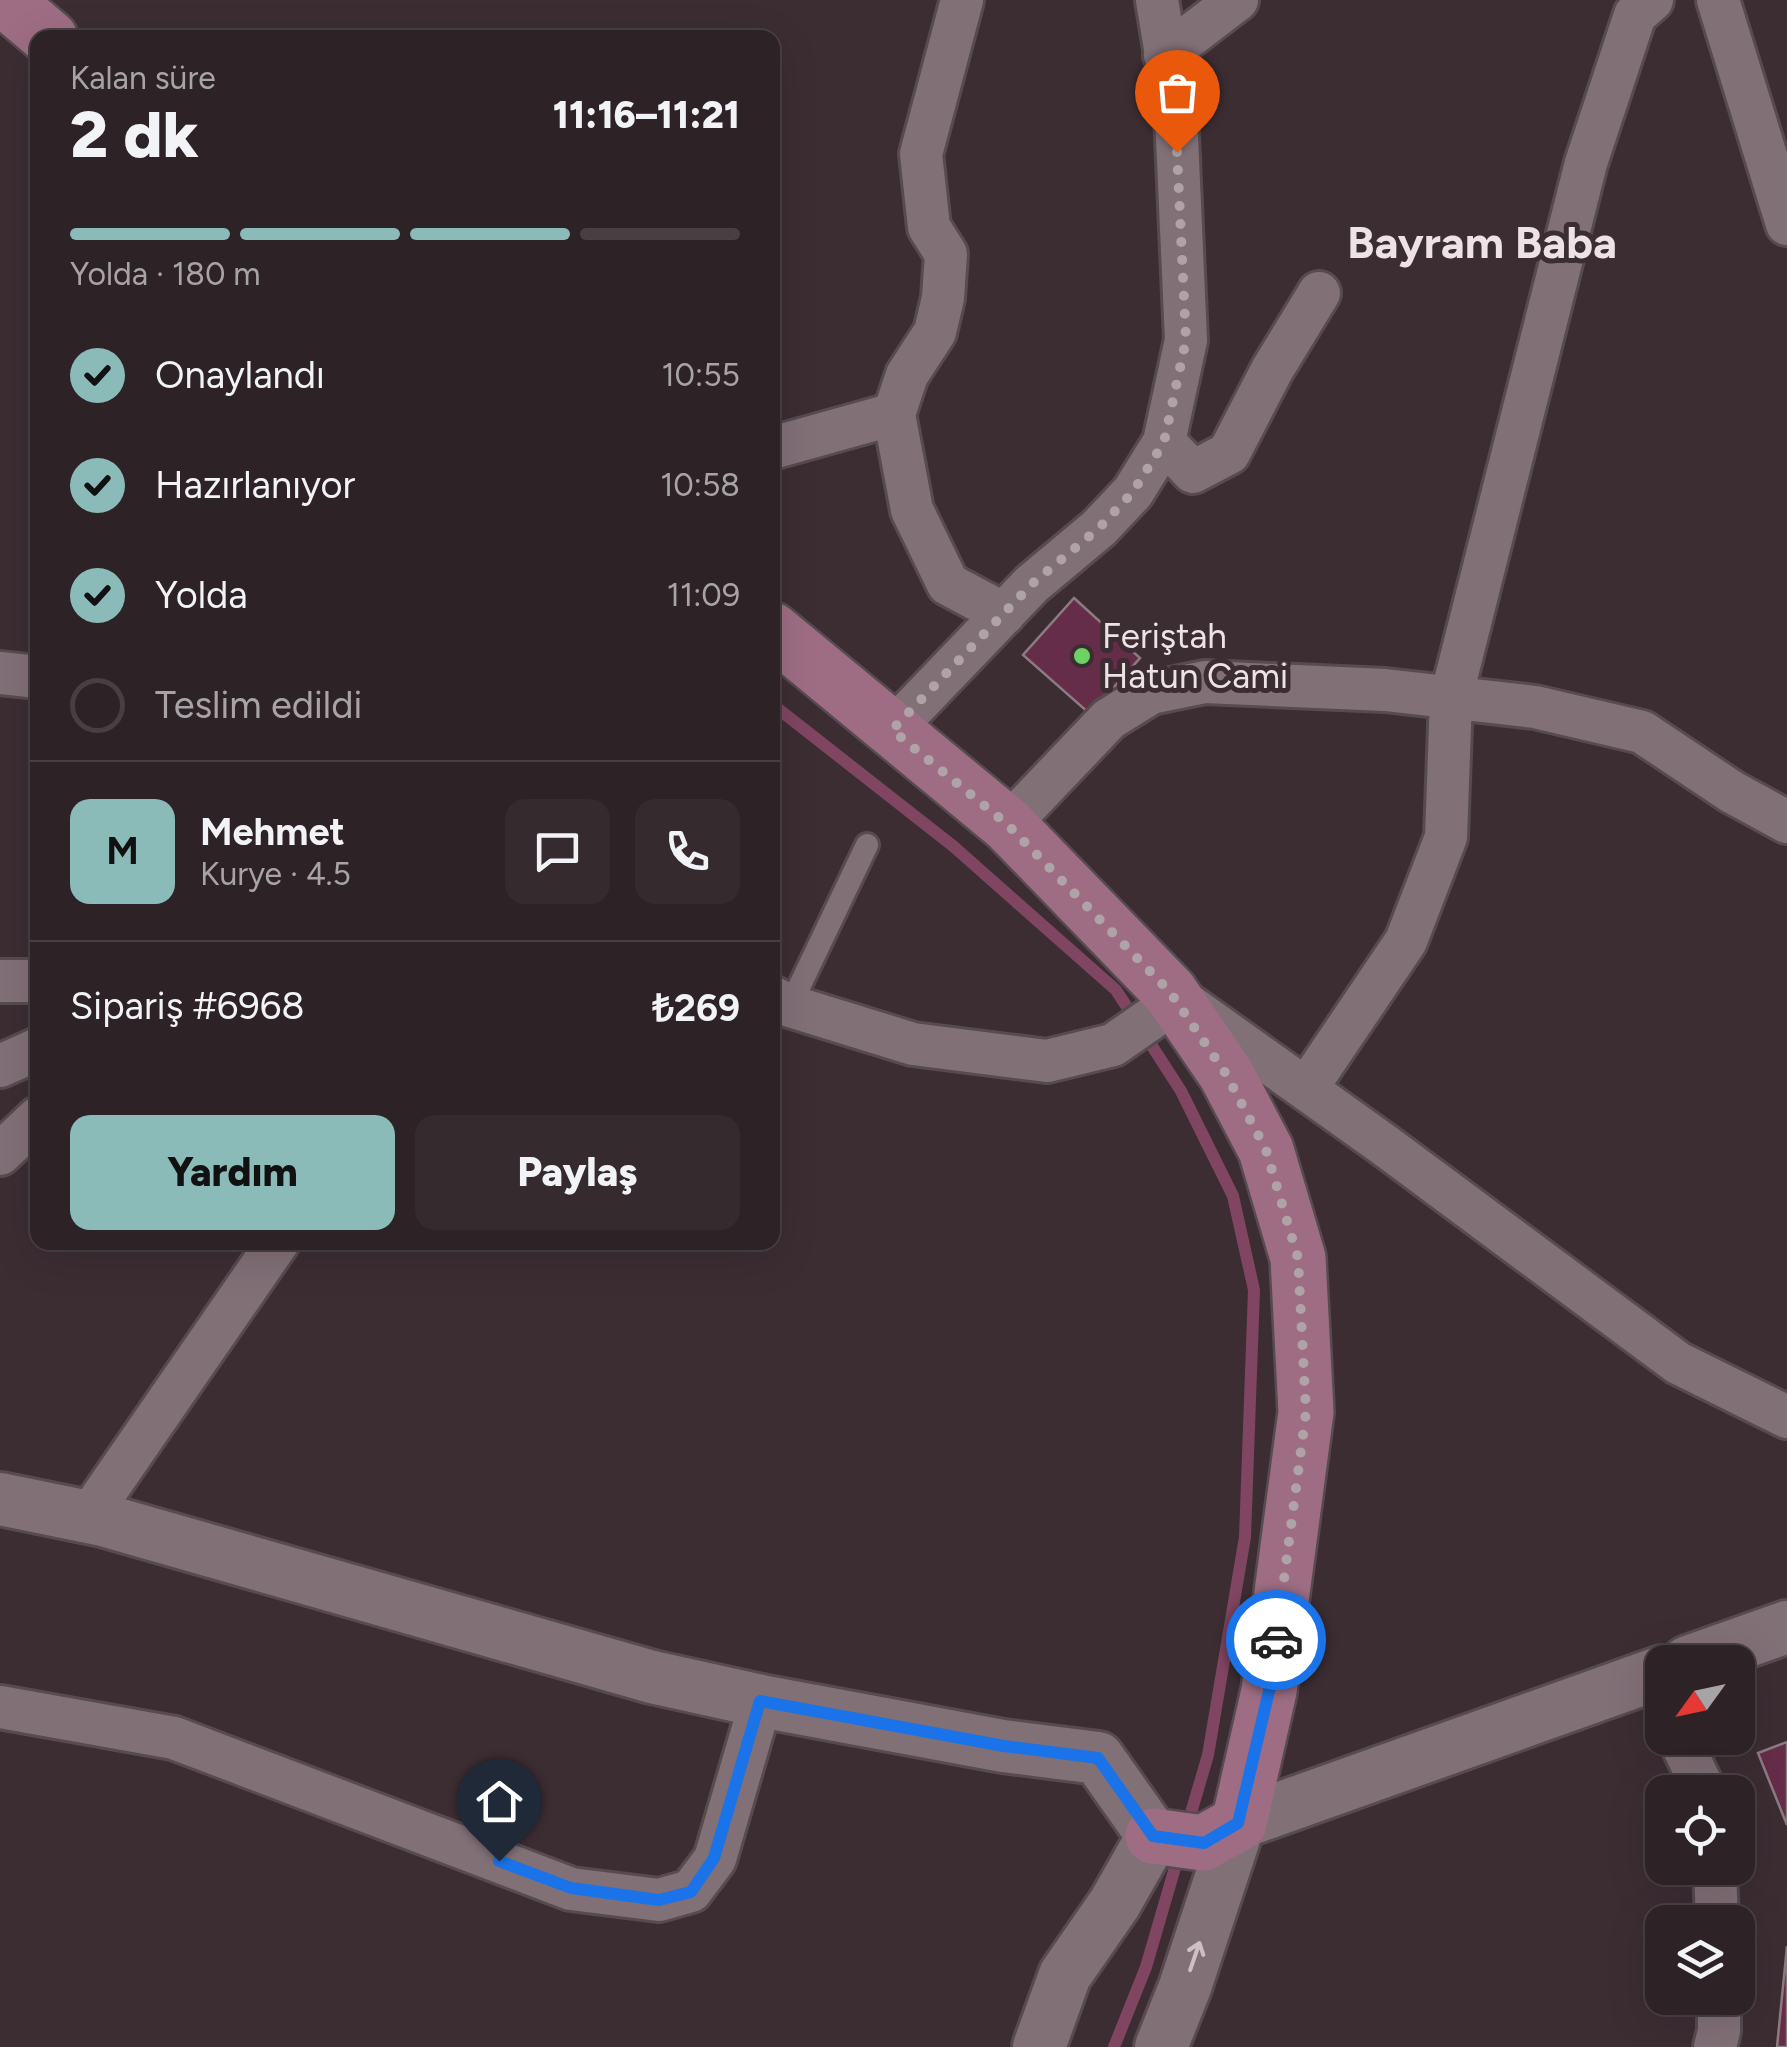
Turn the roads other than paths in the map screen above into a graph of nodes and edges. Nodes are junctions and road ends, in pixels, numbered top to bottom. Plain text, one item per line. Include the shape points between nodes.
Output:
1 (4, 0) edge
2 (962, 0) edge
3 (1156, 0) edge
4 (1237, 0) edge
5 (1652, 0) edge
6 (1718, 0) edge
7 (40, 30) edge
8 (1165, 55) junction
9 (1787, 224) edge
10 (1319, 293) dead end
11 (894, 414) junction
12 (1164, 442) junction
13 (780, 446) edge
14 (1004, 614) junction
15 (780, 637) edge
16 (0, 673) edge
17 (30, 676) edge
18 (1451, 698) junction
19 (892, 730) junction
20 (1787, 822) edge
21 (1008, 825) junction
22 (867, 845) dead end
23 (0, 981) edge
24 (30, 982) edge
25 (781, 1002) edge
26 (1164, 1002) junction
27 (30, 1053) edge
28 (0, 1066) edge
29 (1306, 1089) junction
30 (30, 1126) edge
31 (0, 1154) edge
32 (272, 1250) edge
33 (1787, 1417) edge
34 (1, 1499) edge
35 (88, 1517) junction
36 (1787, 1627) edge
37 (1744, 1645) edge
38 (1645, 1685) edge
39 (760, 1701) junction
40 (0, 1707) edge
41 (1198, 1834) junction
42 (1719, 2015) edge
43 (1039, 2047) edge
44 (1161, 2047) edge
45 (1716, 2047) edge

1 - 7 main road
2 - 11 street via 920,154 929,227 946,254 943,298 935,332 907,374
3 - 8 street
4 - 8 street
5 - 18 street via 1635,14 1586,163
6 - 9 street
8 - 12 street via 1176,115 1186,340
10 - 12 street via 1229,453 1193,472
11 - 13 street
11 - 14 street via 912,510 948,584
12 - 14 street via 1133,492
14 - 19 street
15 - 19 main road
16 - 17 street
18 - 20 street via 1535,707 1642,732
18 - 21 street via 1205,682 1152,693 1109,719
18 - 29 street via 1446,836 1406,941
19 - 21 main road
21 - 26 main road
22 - 25 lane
23 - 24 street
25 - 26 street via 912,1044 1047,1061 1112,1045
26 - 29 street
26 - 41 main road via 1226,1074 1266,1150 1298,1258 1306,1412 1269,1691
27 - 28 street
29 - 33 street via 1678,1362
30 - 31 street
32 - 35 street
34 - 35 street
35 - 39 street via 652,1677
36 - 37 street
38 - 41 street
39 - 40 street via 714,1858 691,1892 659,1900 571,1888 174,1738
39 - 41 street via 1098,1758
41 - 43 street via 1116,1903 1065,1975
44 -> 41 street via 1185,1987
42 - 45 street

